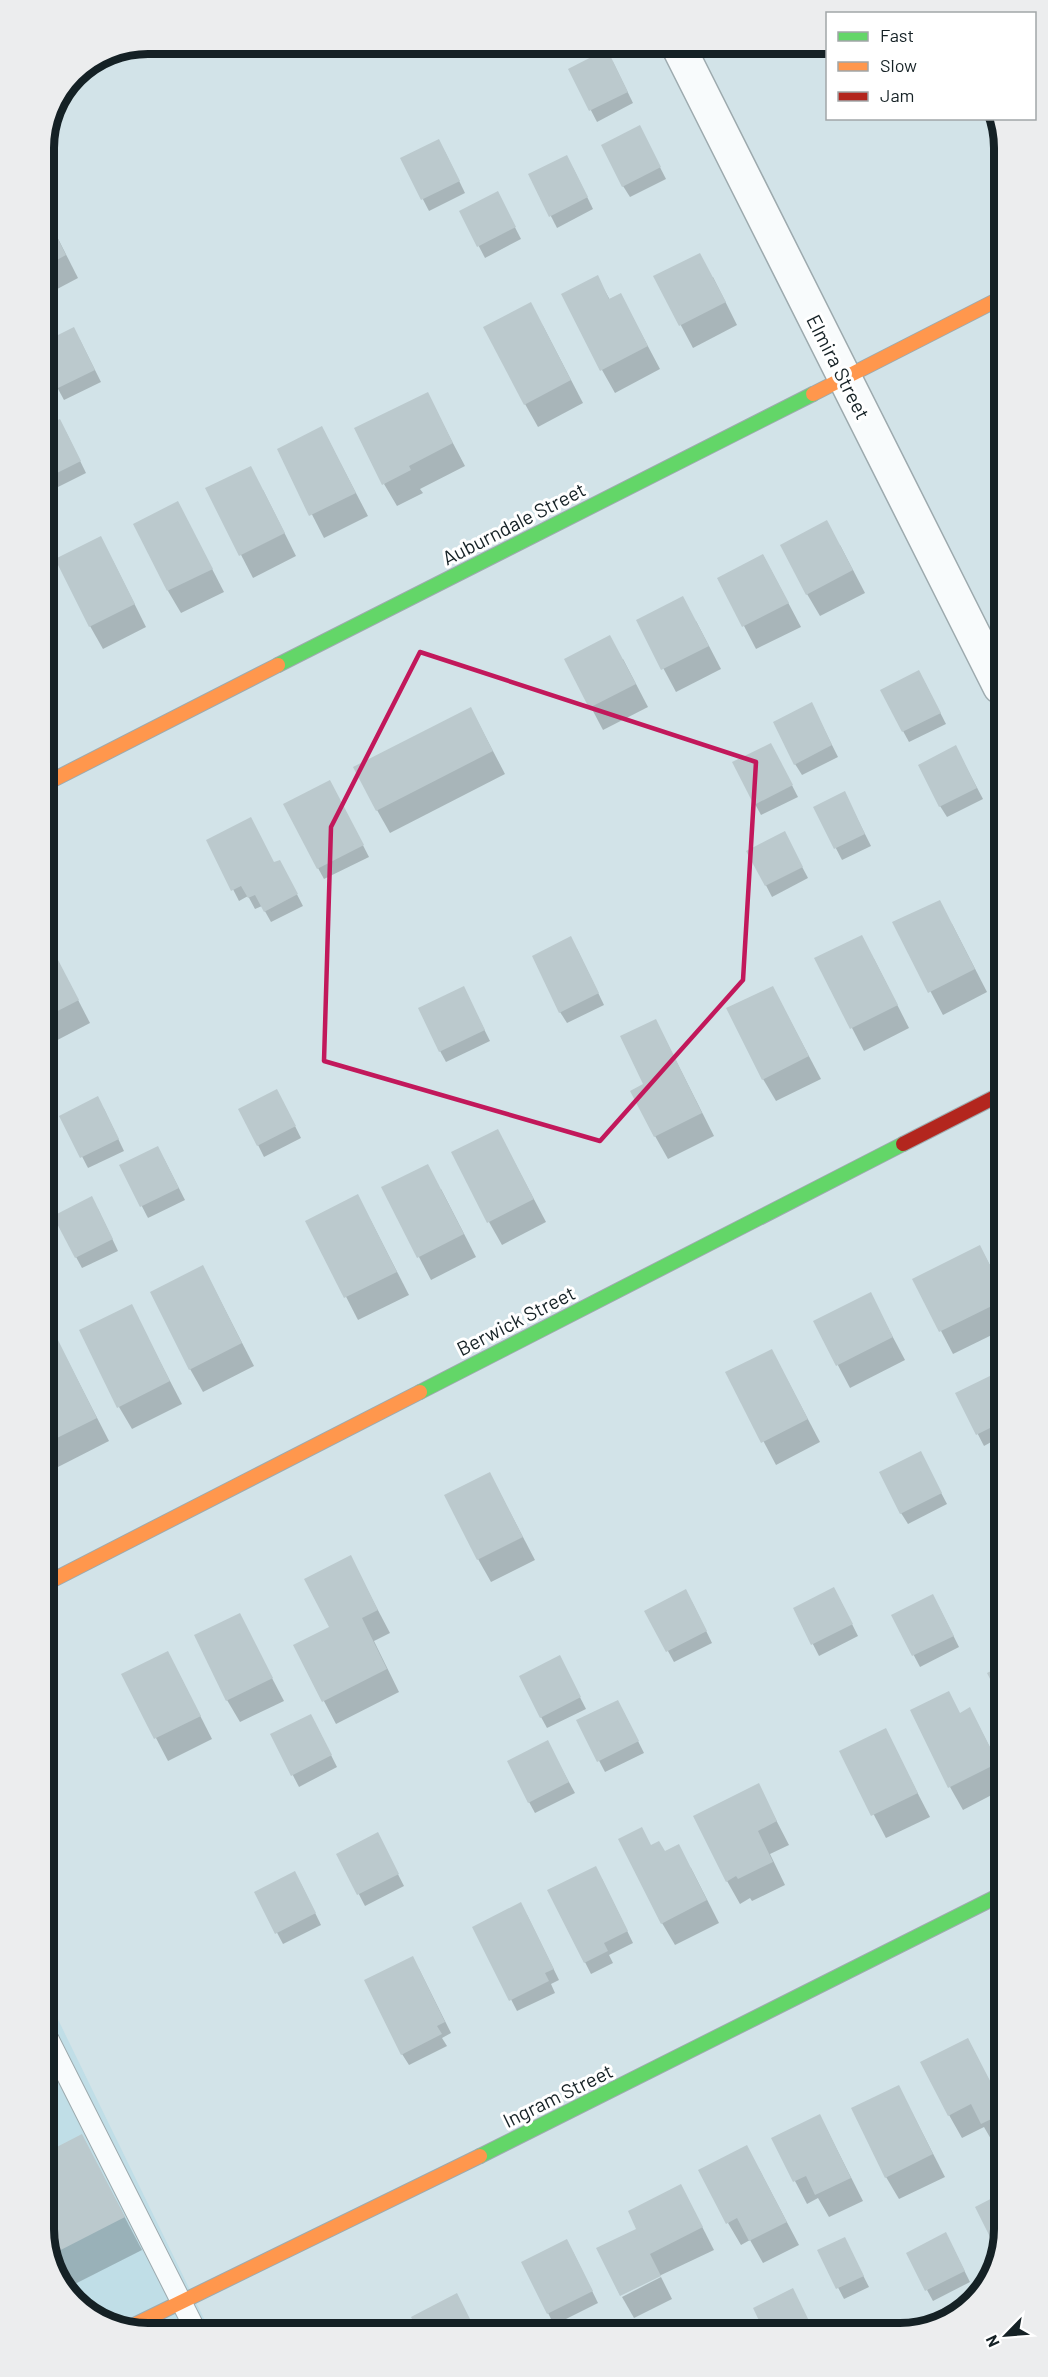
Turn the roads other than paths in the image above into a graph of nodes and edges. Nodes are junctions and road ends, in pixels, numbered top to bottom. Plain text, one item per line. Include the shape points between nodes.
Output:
1 (682, 54) edge
2 (994, 302) edge
3 (844, 379) junction
4 (994, 675) edge
5 (54, 779) edge
6 (994, 1098) edge
7 (54, 1579) edge
8 (994, 1898) edge
9 (54, 2052) edge
10 (181, 2302) junction
11 (139, 2323) edge
12 (192, 2323) edge

1 - 3 street, Elmira Street
2 - 3 street, Auburndale Street
3 - 4 street, Elmira Street
3 - 5 street, Auburndale Street
6 - 7 street, Berwick Street
8 - 10 street, Ingram Street via 603,2096
9 - 10 lane
10 - 11 street, Ingram Street
10 - 12 lane

